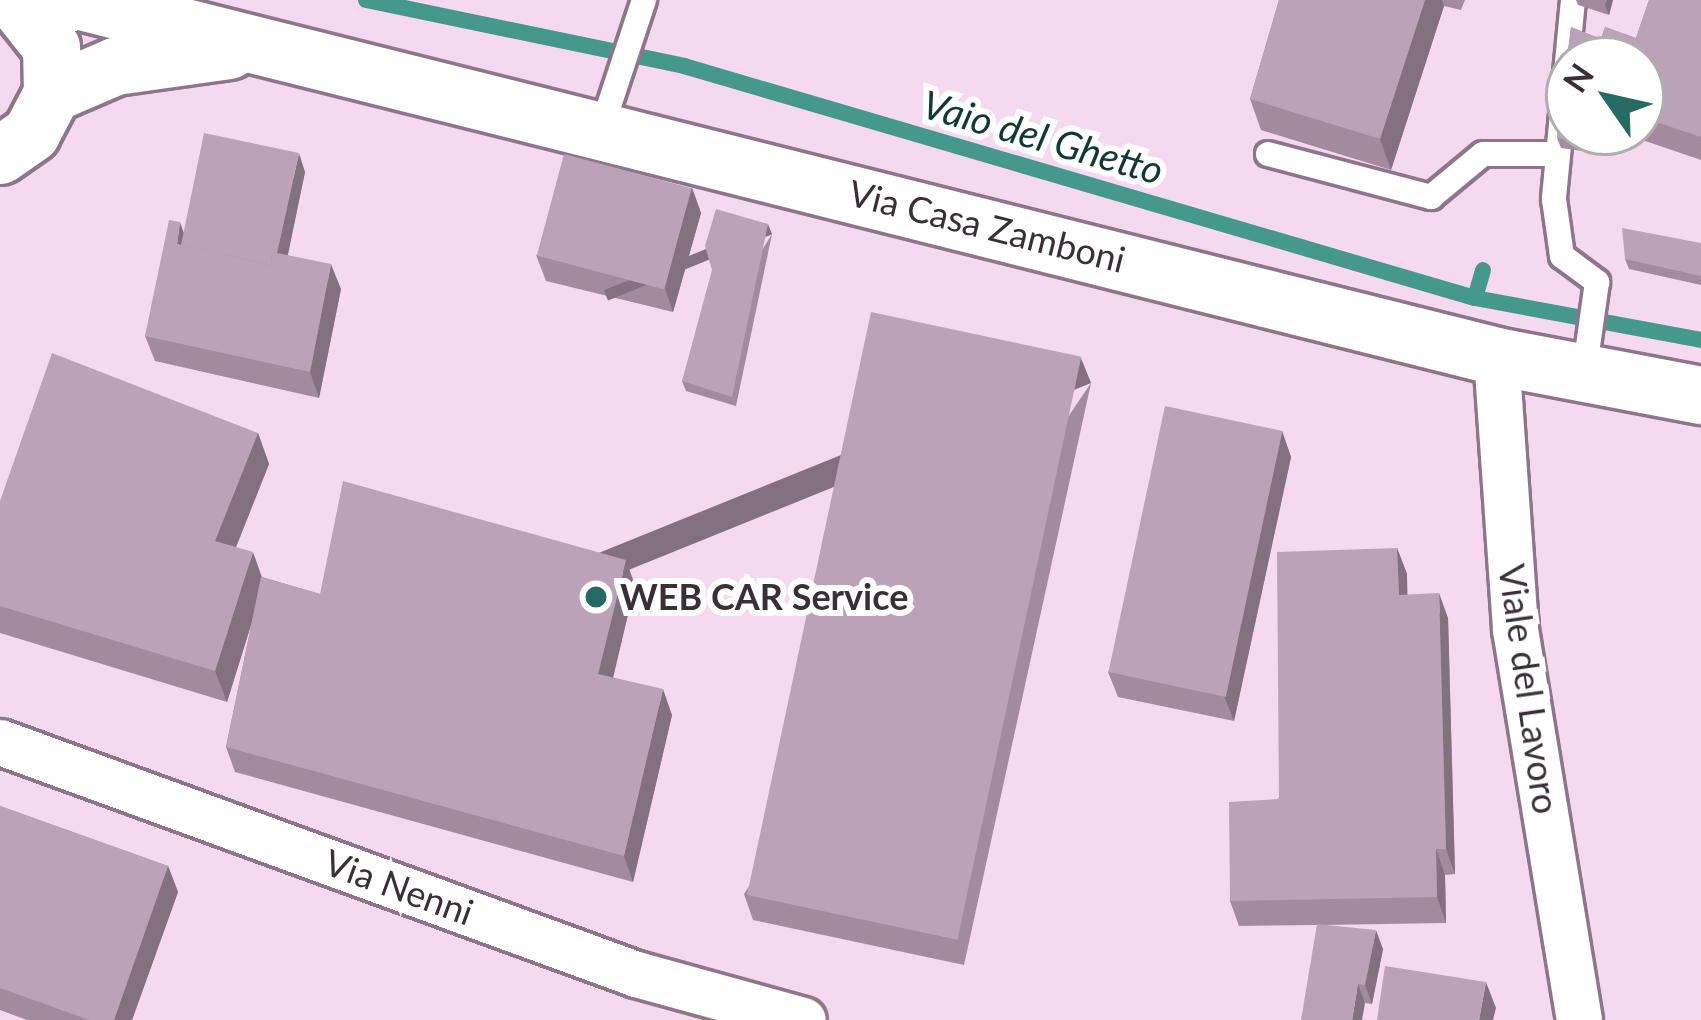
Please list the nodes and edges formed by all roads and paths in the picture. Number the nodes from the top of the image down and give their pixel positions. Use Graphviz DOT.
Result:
graph roads {
  1 [pos="1573,0"];
  2 [pos="20,3"];
  3 [pos="643,3"];
  4 [pos="1569,36"];
  5 [pos="275,47"];
  6 [pos="52,93"];
  7 [pos="602,127"];
  8 [pos="1268,154"];
  9 [pos="1545,154"];
  10 [pos="0,155"];
  11 [pos="1558,156"];
  12 [pos="1587,354"];
  13 [pos="1496,356"];
  14 [pos="1701,395"];
  15 [pos="0,742"];
  16 [pos="803,1020"];
  17 [pos="1579,1020"];
  1 -- 4 [label="lane"];
  2 -- 5 [label="street, Via Casa Zamboni"];
  2 -- 6 [label="street"];
  3 -- 7 [label="lane"];
  5 -- 6 [label="street, Via Casa Zamboni"];
  5 -- 7 [label="street, Via Casa Zamboni"];
  6 -- 10 [label="street"];
  7 -- 13 [label="street, Via Casa Zamboni"];
  8 -- 9 [label="lane"];
  11 -- 12 [label="lane"];
  12 -- 13 [label="street, Via Casa Zamboni"];
  12 -- 14 [label="street, Via Casa Zamboni"];
  13 -- 17 [label="street, Viale del Lavoro"];
  15 -- 16 [label="street, Via Nenni"];
}
